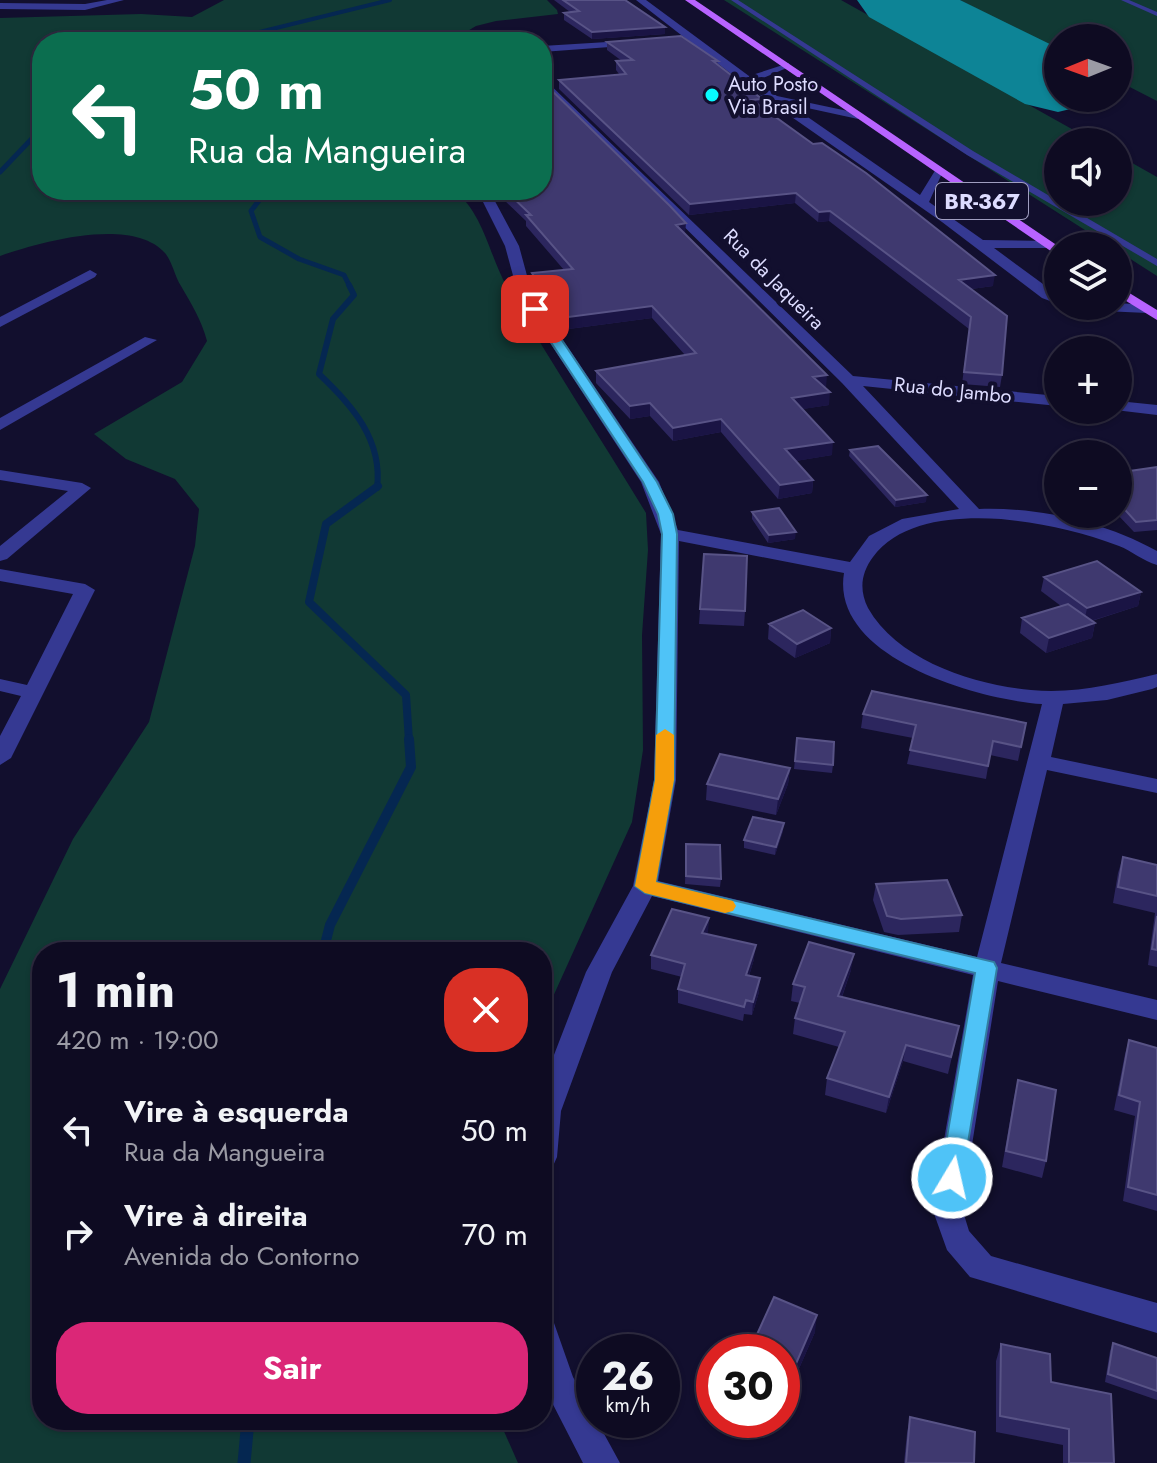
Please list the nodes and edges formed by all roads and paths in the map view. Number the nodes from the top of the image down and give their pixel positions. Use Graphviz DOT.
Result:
graph roads {
  1 [pos="120,0"];
  2 [pos="640,0"];
  3 [pos="689,0"];
  4 [pos="734,0"];
  5 [pos="1124,0"];
  6 [pos="0,6"];
  7 [pos="1157,14"];
  8 [pos="688,38"];
  9 [pos="675,39"];
  10 [pos="648,41"];
  11 [pos="552,48"];
  12 [pos="767,54"];
  13 [pos="785,65"];
  14 [pos="741,78"];
  15 [pos="552,90"];
  16 [pos="769,97"];
  17 [pos="564,102"];
  18 [pos="552,103"];
  19 [pos="858,116"];
  20 [pos="940,172"];
  21 [pos="488,200"];
  22 [pos="923,201"];
  23 [pos="1044,243"];
  24 [pos="984,244"];
  25 [pos="1044,248"];
  26 [pos="1157,263"];
  27 [pos="90,274"];
  28 [pos="1044,293"];
  29 [pos="1132,299"];
  30 [pos="1132,310"];
  31 [pos="1152,312"];
  32 [pos="0,323"];
  33 [pos="150,340"];
  34 [pos="848,380"];
  35 [pos="1044,400"];
  36 [pos="1132,407"];
  37 [pos="1157,410"];
  38 [pos="0,425"];
  39 [pos="0,475"];
  40 [pos="973,513"];
  41 [pos="670,534"];
  42 [pos="0,555"];
  43 [pos="1156,557"];
  44 [pos="855,569"];
  45 [pos="0,575"];
  46 [pos="1157,680"];
  47 [pos="0,685"];
  48 [pos="35,693"];
  49 [pos="1054,698"];
  50 [pos="0,758"];
  51 [pos="1038,761"];
  52 [pos="1157,786"];
  53 [pos="645,886"];
  54 [pos="987,968"];
  55 [pos="1157,1010"];
  56 [pos="552,1098"];
  57 [pos="1157,1318"];
  58 [pos="552,1365"];
  59 [pos="602,1463"];
  1 -- 6 [label="street"];
  2 -- 8 [label="street"];
  3 -- 12 [label="main road, BR-367"];
  4 -- 26 [label="lane"];
  5 -- 7 [label="lane"];
  8 -- 9 [label="street"];
  8 -- 14 [label="street"];
  10 -- 11 [label="street"];
  12 -- 13 [label="main road, BR-367"];
  12 -- 14 [label="street"];
  13 -- 14 [label="street"];
  13 -- 19 [label="main road, BR-367"];
  14 -- 16 [label="street"];
  15 -- 17 [label="street, Rua da Jaqueira"];
  16 -- 19 [label="street"];
  16 -- 22 [label="street"];
  17 -- 18 [label="street"];
  17 -- 34 [label="street, Rua da Jaqueira"];
  19 -- 20 [label="main road, BR-367"];
  20 -- 22 [label="street"];
  20 -- 23 [label="main road, BR-367"];
  21 -- 41 [label="street"];
  22 -- 24 [label="street"];
  24 -- 25 [label="street"];
  24 -- 28 [label="street"];
  27 -- 32 [label="street"];
  29 -- 31 [label="main road"];
  30 -- 31 [label="street"];
  33 -- 38 [label="street"];
  34 -- 35 [label="street, Rua do Jambo"];
  34 -- 40 [label="street, Rua da Jaqueira"];
  36 -- 37 [label="street"];
  39 -- 42 [label="street"];
  40 -- 43 [label="street"];
  40 -- 44 [label="street"];
  41 -- 44 [label="street"];
  41 -- 53 [label="street"];
  44 -- 49 [label="street"];
  45 -- 48 [label="street"];
  46 -- 49 [label="street"];
  47 -- 48 [label="street"];
  48 -- 50 [label="street"];
  49 -- 51 [label="street"];
  51 -- 52 [label="street"];
  51 -- 54 [label="street"];
  53 -- 54 [label="street"];
  53 -- 56 [label="street"];
  54 -- 55 [label="street"];
  54 -- 57 [label="street"];
  58 -- 59 [label="street"];
}
